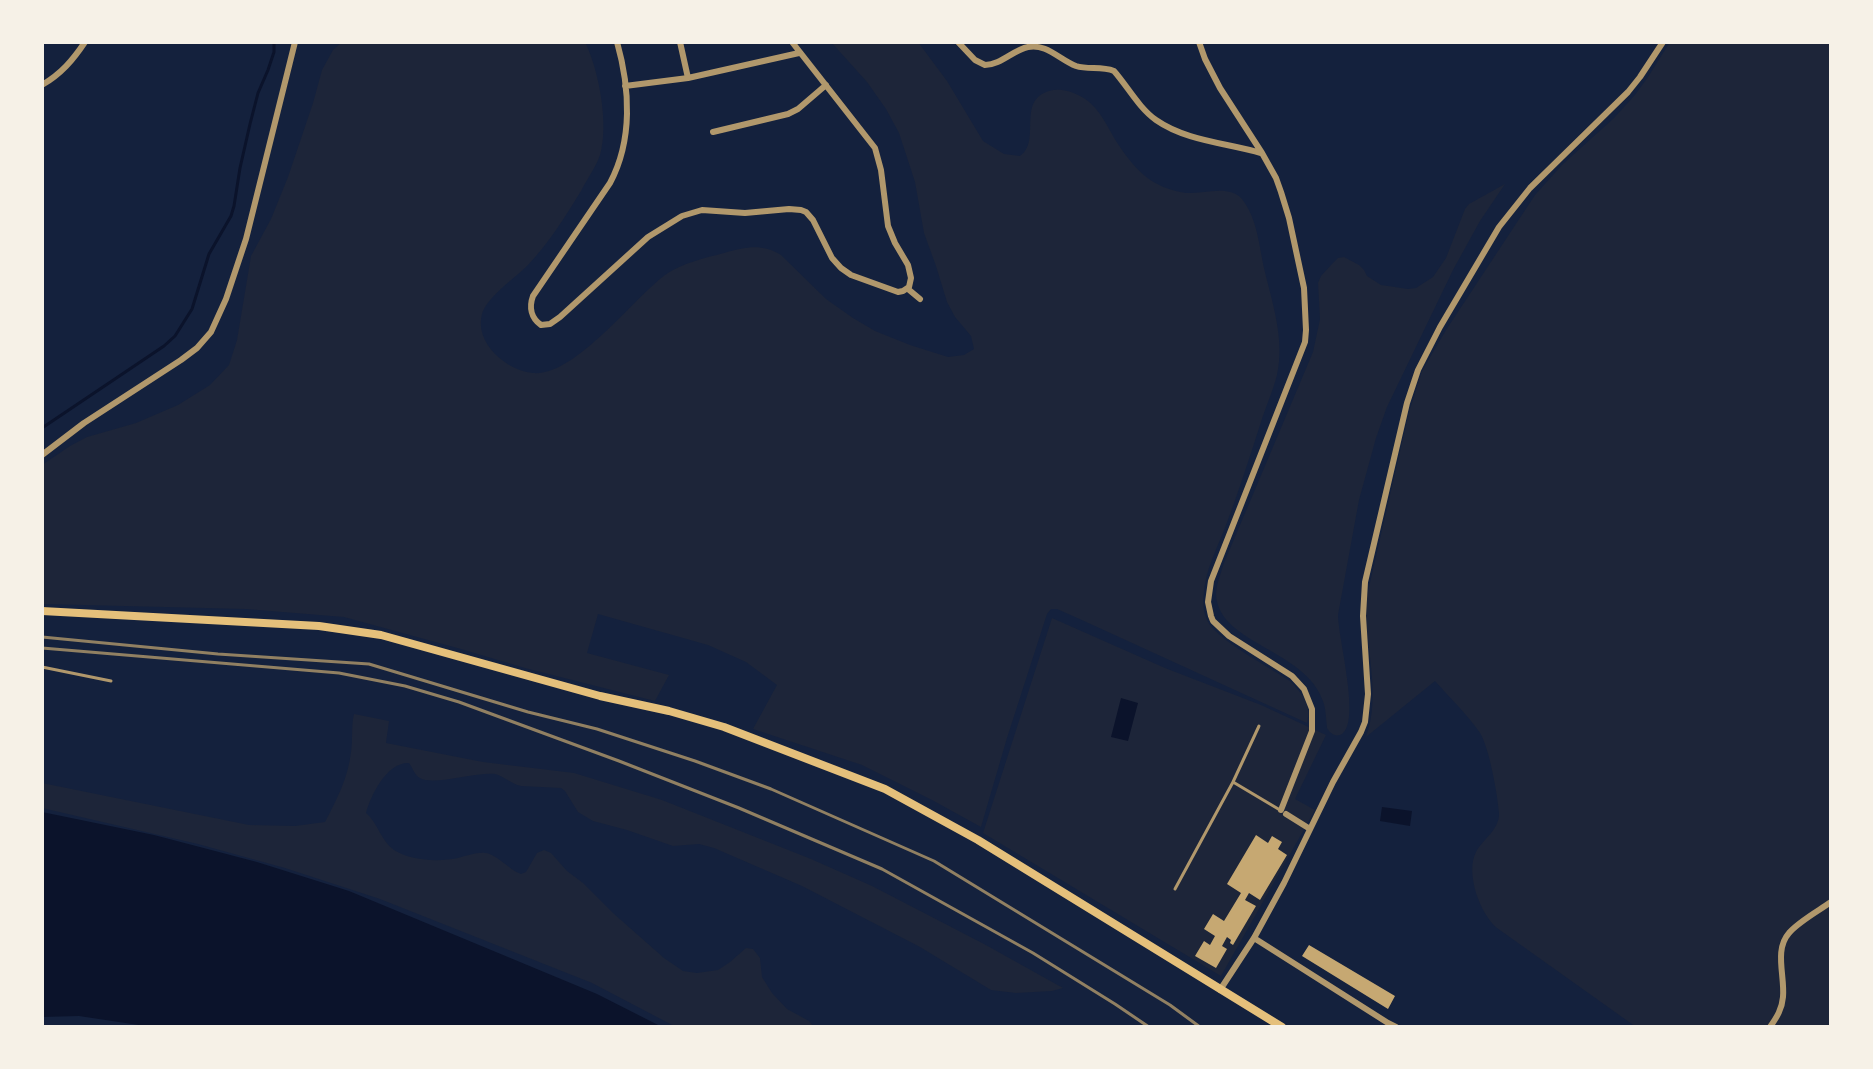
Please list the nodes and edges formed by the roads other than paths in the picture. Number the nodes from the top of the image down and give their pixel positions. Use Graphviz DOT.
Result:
graph roads {
  1 [pos="85,42"];
  2 [pos="617,42"];
  3 [pos="680,42"];
  4 [pos="792,42"];
  5 [pos="958,42"];
  6 [pos="1199,42"];
  7 [pos="1664,42"];
  8 [pos="293,43"];
  9 [pos="799,53"];
  10 [pos="688,78"];
  11 [pos="42,85"];
  12 [pos="826,85"];
  13 [pos="625,86"];
  14 [pos="713,132"];
  15 [pos="1262,153"];
  16 [pos="908,289"];
  17 [pos="920,299"];
  18 [pos="42,455"];
  19 [pos="42,611"];
  20 [pos="42,667"];
  21 [pos="111,681"];
  22 [pos="1259,726"];
  23 [pos="1233,782"];
  24 [pos="1284,812"];
  25 [pos="1310,829"];
  26 [pos="1175,889"];
  27 [pos="1831,902"];
  28 [pos="1254,938"];
  29 [pos="1220,990"];
  30 [pos="1282,1027"];
  31 [pos="1396,1027"];
  32 [pos="1770,1027"];
  1 -- 11 [label="street"];
  2 -- 13 [label="street"];
  3 -- 10 [label="street"];
  4 -- 9 [label="street"];
  5 -- 15 [label="street"];
  6 -- 15 [label="street"];
  7 -- 25 [label="street"];
  8 -- 18 [label="street"];
  9 -- 10 [label="street"];
  9 -- 12 [label="street"];
  10 -- 13 [label="street"];
  12 -- 14 [label="street"];
  12 -- 16 [label="street"];
  13 -- 16 [label="street"];
  15 -- 24 [label="street"];
  16 -- 17 [label="street"];
  19 -- 29 [label="main road"];
  20 -- 21 [label="lane"];
  22 -- 23 [label="lane"];
  23 -- 24 [label="lane"];
  23 -- 26 [label="lane"];
  24 -- 25 [label="street"];
  25 -- 28 [label="street"];
  27 -- 32 [label="street"];
  28 -- 29 [label="street"];
  28 -- 31 [label="street"];
  29 -- 30 [label="main road"];
}
